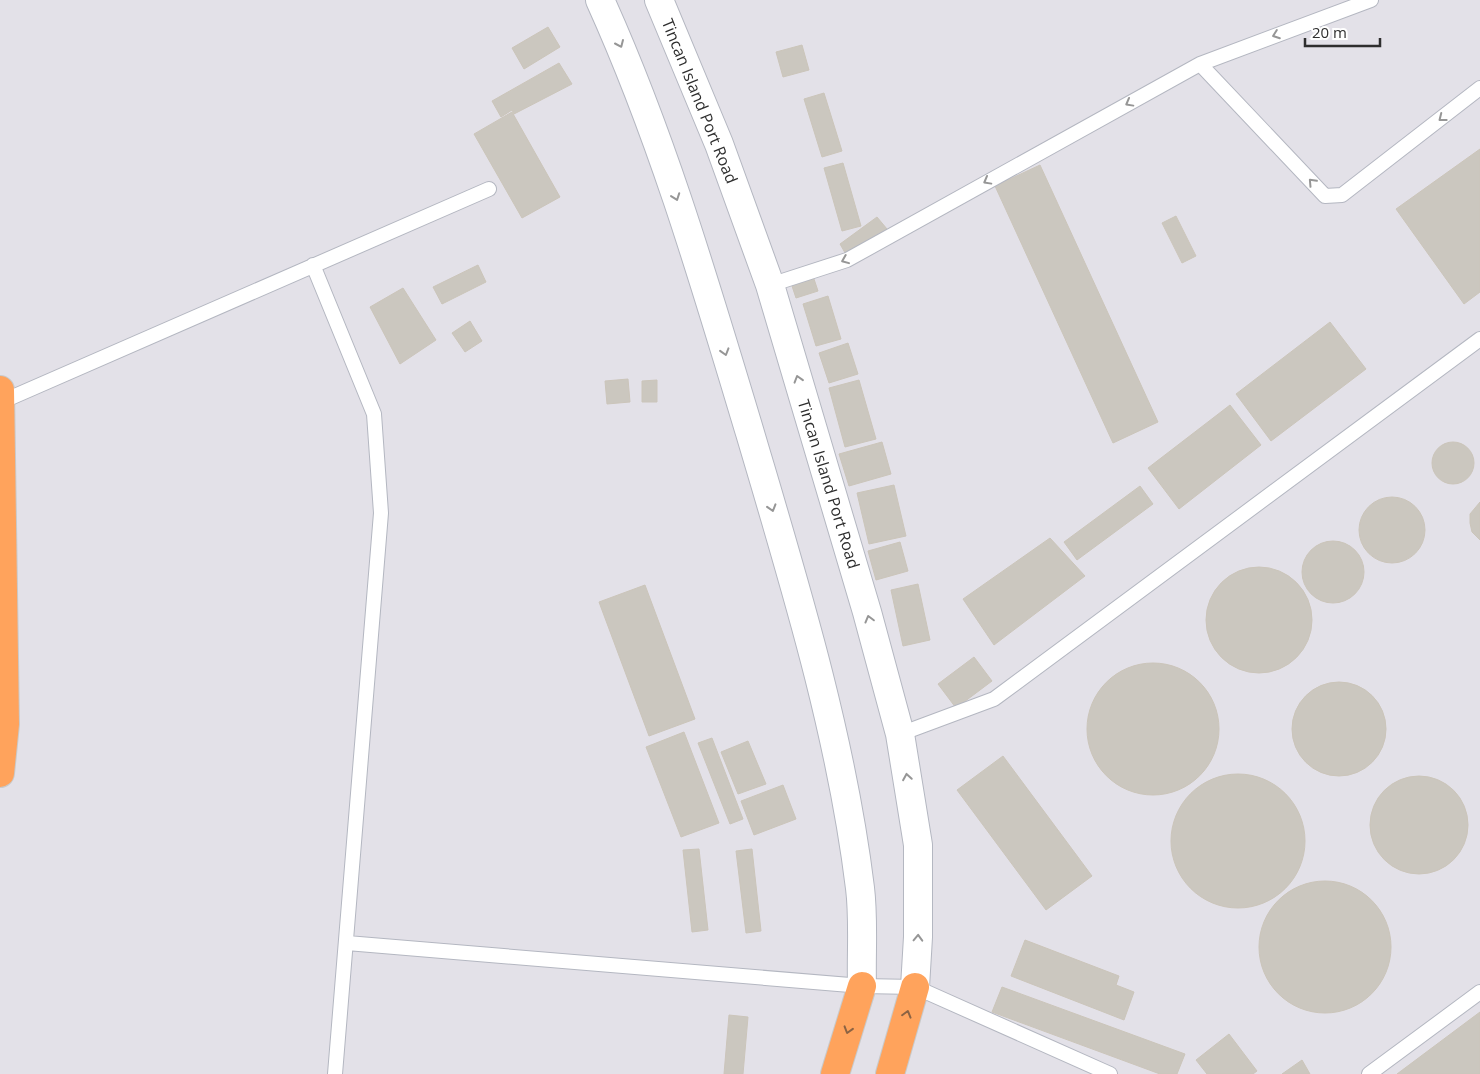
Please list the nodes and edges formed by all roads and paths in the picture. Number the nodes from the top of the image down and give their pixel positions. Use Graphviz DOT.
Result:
graph roads {
  1 [pos="600,0"];
  2 [pos="659,0"];
  3 [pos="1371,0"];
  4 [pos="1200,64"];
  5 [pos="1480,88"];
  6 [pos="489,190"];
  7 [pos="313,265"];
  8 [pos="770,285"];
  9 [pos="1480,339"];
  10 [pos="1,396"];
  11 [pos="900,734"];
  12 [pos="0,773"];
  13 [pos="347,943"];
  14 [pos="862,986"];
  15 [pos="914,987"];
  16 [pos="1480,992"];
  17 [pos="335,1074"];
  18 [pos="835,1074"];
  19 [pos="890,1074"];
  20 [pos="1110,1074"];
  21 [pos="1369,1074"];
  1 -- 14 [label="street, one-way"];
  2 -- 8 [label="street, Tincan Island Port Road"];
  3 -- 4 [label="lane, one-way"];
  5 -- 4 [label="lane, one-way"];
  4 -- 8 [label="lane, one-way"];
  6 -- 7 [label="lane"];
  7 -- 10 [label="lane"];
  7 -- 13 [label="lane"];
  11 -- 8 [label="street, Tincan Island Port Road, one-way"];
  9 -- 11 [label="lane"];
  10 -- 12 [label="highway"];
  15 -- 11 [label="street, Tincan Island Port Road, one-way"];
  13 -- 14 [label="lane"];
  13 -- 17 [label="lane"];
  14 -- 15 [label="lane"];
  14 -- 18 [label="highway, one-way"];
  19 -- 15 [label="highway, one-way"];
  15 -- 20 [label="lane"];
  16 -- 21 [label="lane"];
}
